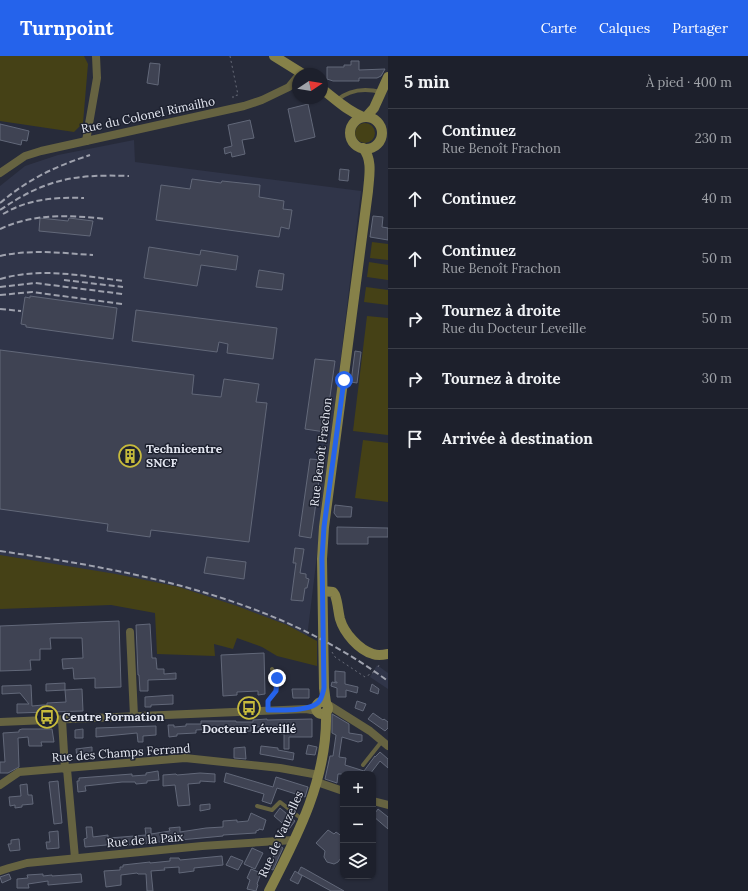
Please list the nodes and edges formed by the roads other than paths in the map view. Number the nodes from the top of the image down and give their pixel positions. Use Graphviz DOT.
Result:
graph roads {
  1 [pos="96,56"];
  2 [pos="274,56"];
  3 [pos="292,68"];
  4 [pos="388,77"];
  5 [pos="292,83"];
  6 [pos="328,93"];
  7 [pos="380,95"];
  8 [pos="338,102"];
  9 [pos="365,117"];
  10 [pos="377,121"];
  11 [pos="353,124"];
  12 [pos="385,137"];
  13 [pos="86,141"];
  14 [pos="377,145"];
  15 [pos="363,148"];
  16 [pos="370,171"];
  17 [pos="0,173"];
  18 [pos="323,591"];
  19 [pos="130,632"];
  20 [pos="388,654"];
  21 [pos="272,669"];
  22 [pos="324,708"];
  23 [pos="268,710"];
  24 [pos="134,716"];
  25 [pos="62,720"];
  26 [pos="0,722"];
  27 [pos="385,743"];
  28 [pos="363,765"];
  29 [pos="66,769"];
  30 [pos="318,779"];
  31 [pos="0,785"];
  32 [pos="340,790"];
  33 [pos="376,802"];
  34 [pos="257,806"];
  35 [pos="388,806"];
  36 [pos="303,820"];
  37 [pos="294,840"];
  38 [pos="75,858"];
  39 [pos="0,871"];
  40 [pos="269,891"];
  1 -- 13 [label="street"];
  2 -- 3 [label="main road"];
  4 -- 7 [label="main road"];
  5 -- 13 [label="street, Rue du Colonel Rimailho"];
  6 -- 8 [label="main road"];
  7 -- 8 [label="lane"];
  7 -- 9 [label="main road"];
  7 -- 10 [label="main road"];
  8 -- 9 [label="main road"];
  8 -- 11 [label="main road"];
  9 -- 10 [label="main road"];
  9 -- 11 [label="main road"];
  10 -- 12 [label="main road"];
  11 -- 15 [label="main road"];
  12 -- 14 [label="main road"];
  13 -- 17 [label="street, Rue du Colonel Rimailho"];
  14 -- 15 [label="main road"];
  14 -- 16 [label="main road"];
  15 -- 16 [label="main road"];
  16 -- 18 [label="main road, Rue Benoît Frachon"];
  18 -- 20 [label="main road"];
  18 -- 22 [label="main road, Rue Benoît Frachon"];
  19 -- 24 [label="street"];
  21 -- 23 [label="lane"];
  22 -- 23 [label="street"];
  22 -- 27 [label="street"];
  22 -- 30 [label="main road, Rue de Vauzelles"];
  23 -- 24 [label="street"];
  24 -- 25 [label="street"];
  25 -- 26 [label="street"];
  25 -- 29 [label="street"];
  27 -- 28 [label="lane"];
  29 -- 30 [label="street, Rue des Champs Ferrand"];
  29 -- 31 [label="street, Rue des Champs Ferrand"];
  29 -- 38 [label="street"];
  30 -- 32 [label="street, Rue des Champs Ferrand"];
  30 -- 36 [label="main road, Rue de Vauzelles"];
  33 -- 35 [label="street"];
  34 -- 36 [label="lane"];
  36 -- 37 [label="main road, Rue de Vauzelles"];
  37 -- 38 [label="street, Rue de la Paix"];
  37 -- 40 [label="main road, Rue de Vauzelles"];
  38 -- 39 [label="street, Rue de la Paix"];
}
